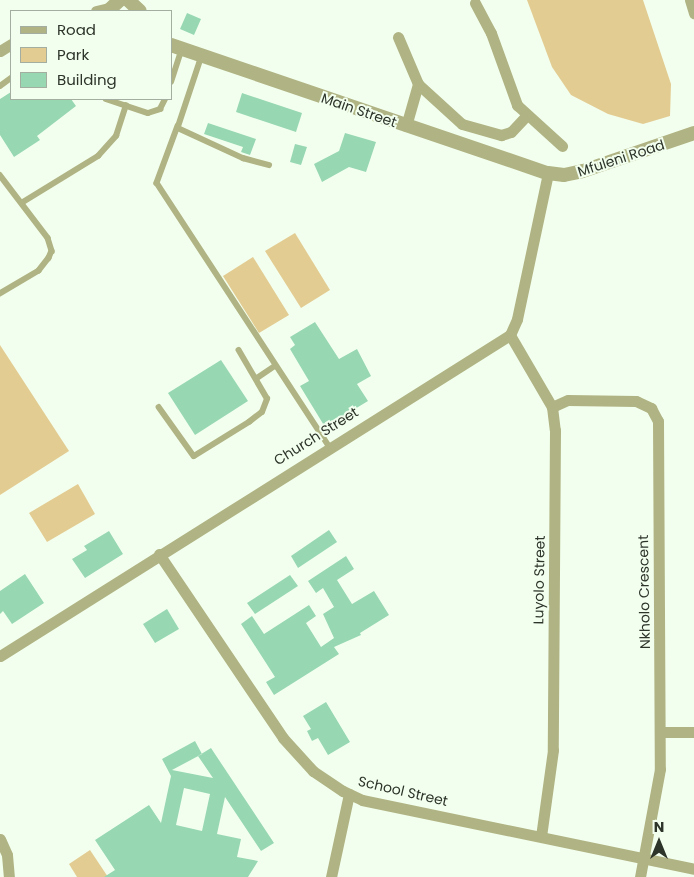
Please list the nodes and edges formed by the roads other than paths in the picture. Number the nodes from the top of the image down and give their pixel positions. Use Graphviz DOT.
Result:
graph roads {
  1 [pos="690,0"];
  2 [pos="475,3"];
  3 [pos="694,12"];
  4 [pos="398,37"];
  5 [pos="177,47"];
  6 [pos="202,56"];
  7 [pos="172,76"];
  8 [pos="418,84"];
  9 [pos="109,100"];
  10 [pos="164,100"];
  11 [pos="126,106"];
  12 [pos="526,116"];
  13 [pos="178,126"];
  14 [pos="406,126"];
  15 [pos="694,133"];
  16 [pos="562,146"];
  17 [pos="269,165"];
  18 [pos="548,173"];
  19 [pos="0,175"];
  20 [pos="23,202"];
  21 [pos="0,294"];
  22 [pos="510,334"];
  23 [pos="239,351"];
  24 [pos="275,366"];
  25 [pos="257,378"];
  26 [pos="552,406"];
  27 [pos="159,407"];
  28 [pos="329,446"];
  29 [pos="159,554"];
  30 [pos="0,656"];
  31 [pos="662,732"];
  32 [pos="694,732"];
  33 [pos="349,794"];
  34 [pos="541,836"];
  35 [pos="0,839"];
  36 [pos="644,858"];
  37 [pos="694,869"];
  38 [pos="9,877"];
  39 [pos="331,877"];
  40 [pos="640,877"];
  1 -- 3 [label="street"];
  2 -- 12 [label="street"];
  4 -- 8 [label="street"];
  5 -- 6 [label="street, Main Street"];
  5 -- 7 [label="lane"];
  6 -- 13 [label="lane"];
  6 -- 14 [label="street, Main Street"];
  8 -- 12 [label="street"];
  8 -- 14 [label="street"];
  9 -- 11 [label="lane"];
  10 -- 11 [label="lane"];
  11 -- 20 [label="lane"];
  12 -- 16 [label="street"];
  13 -- 17 [label="lane"];
  13 -- 24 [label="lane"];
  14 -- 18 [label="street, Main Street"];
  15 -- 18 [label="street, Mfuleni Road"];
  18 -- 22 [label="street"];
  19 -- 20 [label="lane"];
  20 -- 21 [label="lane"];
  22 -- 26 [label="street, Luyolo Street"];
  22 -- 28 [label="street, Church Street"];
  23 -- 25 [label="lane"];
  24 -- 25 [label="lane"];
  24 -- 28 [label="lane"];
  25 -- 27 [label="lane"];
  26 -- 31 [label="street, Nkholo Crescent"];
  26 -- 34 [label="street, Luyolo Street"];
  28 -- 29 [label="street, Church Street"];
  29 -- 30 [label="street, Church Street"];
  29 -- 33 [label="street, School Street"];
  31 -- 32 [label="street"];
  31 -- 36 [label="street, Nkholo Crescent"];
  33 -- 34 [label="street, School Street"];
  33 -- 39 [label="street"];
  34 -- 36 [label="street, School Street"];
  35 -- 38 [label="street"];
  36 -- 37 [label="street, School Street"];
  36 -- 40 [label="street, Nkholo Crescent"];
}
